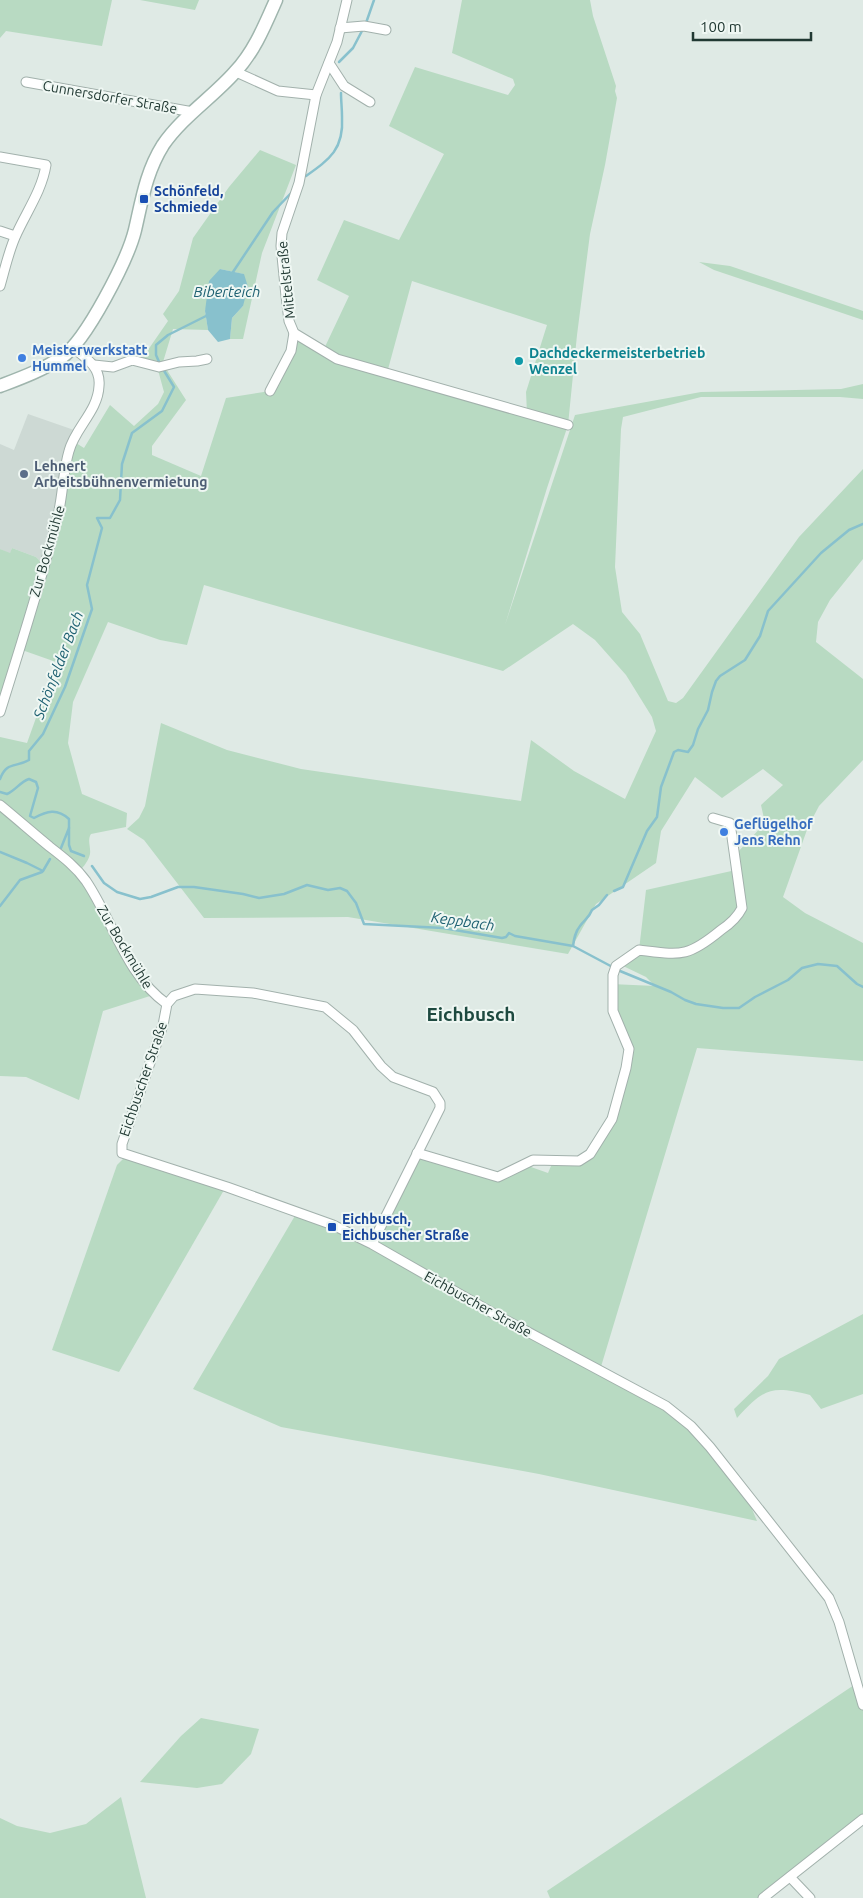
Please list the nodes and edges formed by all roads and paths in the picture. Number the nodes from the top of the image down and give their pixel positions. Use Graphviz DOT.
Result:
graph roads {
  1 [pos="276,0"];
  2 [pos="347,0"];
  3 [pos="340,28"];
  4 [pos="386,30"];
  5 [pos="329,64"];
  6 [pos="236,72"];
  7 [pos="26,82"];
  8 [pos="316,95"];
  9 [pos="370,102"];
  10 [pos="193,112"];
  11 [pos="0,157"];
  12 [pos="0,231"];
  13 [pos="15,236"];
  14 [pos="0,286"];
  15 [pos="294,333"];
  16 [pos="73,348"];
  17 [pos="207,359"];
  18 [pos="94,365"];
  19 [pos="0,386"];
  20 [pos="270,391"];
  21 [pos="568,425"];
  22 [pos="0,712"];
  23 [pos="0,805"];
  24 [pos="712,818"];
  25 [pos="167,1004"];
  26 [pos="417,1153"];
  27 [pos="372,1244"];
  28 [pos="863,1705"];
  29 [pos="863,1819"];
  30 [pos="790,1877"];
  31 [pos="763,1898"];
  32 [pos="810,1898"];
  1 -- 6 [label="street, Cunnersdorfer Straße"];
  2 -- 3 [label="street, Mittelstraße"];
  3 -- 4 [label="street"];
  3 -- 5 [label="street, Mittelstraße"];
  5 -- 8 [label="street, Mittelstraße"];
  5 -- 9 [label="street"];
  6 -- 8 [label="street"];
  6 -- 10 [label="street, Cunnersdorfer Straße"];
  7 -- 10 [label="street, Cunnersdorfer Straße"];
  8 -- 15 [label="street, Mittelstraße"];
  10 -- 16 [label="street, Cunnersdorfer Straße"];
  11 -- 13 [label="street"];
  12 -- 13 [label="street"];
  13 -- 14 [label="street"];
  15 -- 20 [label="street"];
  15 -- 21 [label="street, Mittelstraße"];
  16 -- 18 [label="street"];
  16 -- 19 [label="street, Cunnersdorfer Straße"];
  17 -- 18 [label="street"];
  18 -- 22 [label="street, Zur Bockmühle"];
  23 -- 25 [label="street, Zur Bockmühle"];
  24 -- 26 [label="street"];
  25 -- 26 [label="street"];
  25 -- 27 [label="street, Eichbuscher Straße"];
  26 -- 27 [label="street"];
  27 -- 28 [label="street, Eichbuscher Straße"];
  29 -- 30 [label="street"];
  30 -- 31 [label="street"];
  30 -- 32 [label="street"];
}
